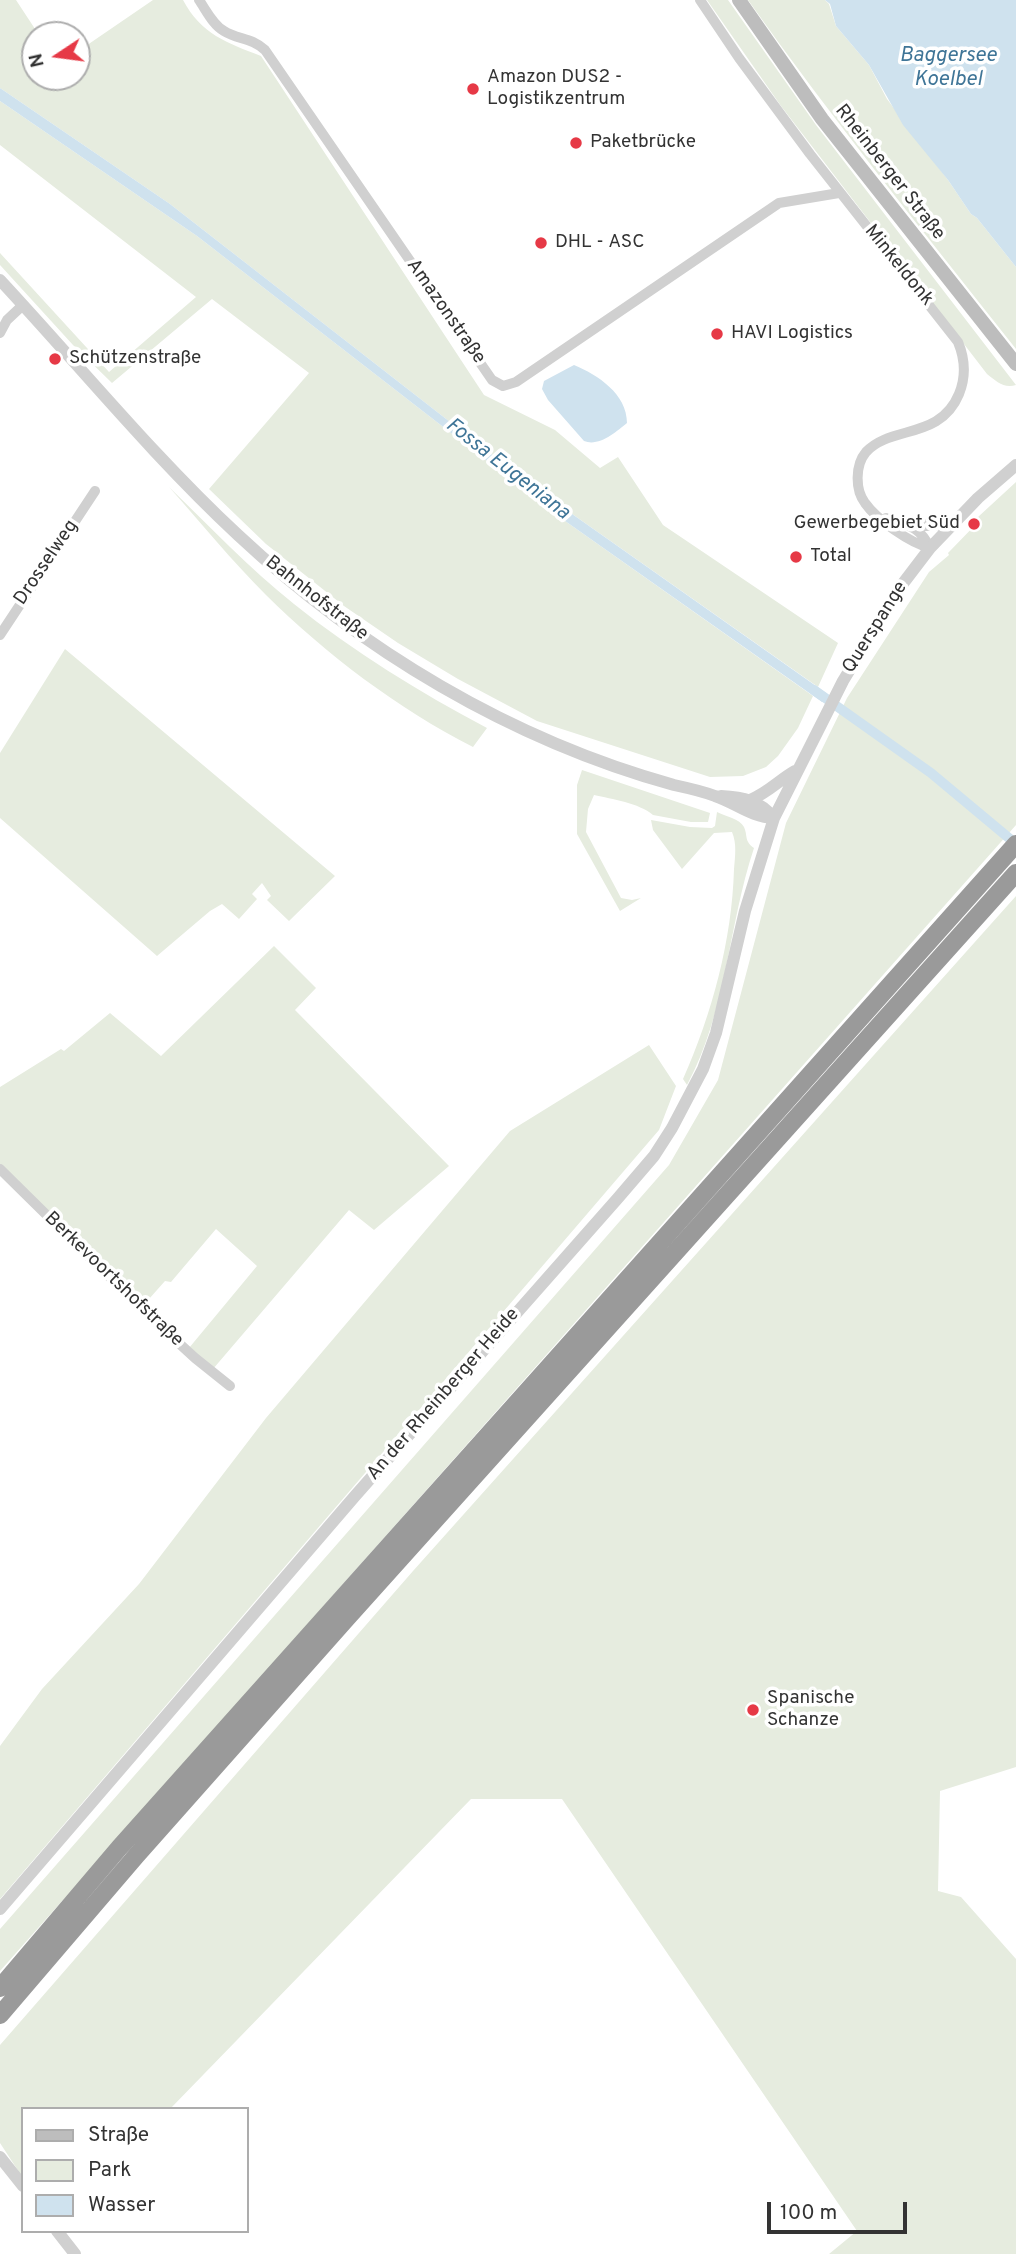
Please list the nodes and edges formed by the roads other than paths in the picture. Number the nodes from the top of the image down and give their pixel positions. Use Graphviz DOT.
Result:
graph roads {
  1 [pos="199,0"];
  2 [pos="699,0"];
  3 [pos="739,0"];
  4 [pos="839,193"];
  5 [pos="0,280"];
  6 [pos="23,305"];
  7 [pos="0,333"];
  8 [pos="1016,364"];
  9 [pos="1016,465"];
  10 [pos="95,491"];
  11 [pos="875,514"];
  12 [pos="955,523"];
  13 [pos="912,526"];
  14 [pos="930,548"];
  15 [pos="3,623"];
  16 [pos="0,635"];
  17 [pos="796,771"];
  18 [pos="717,796"];
  19 [pos="750,800"];
  20 [pos="774,818"];
  21 [pos="1016,844"];
  22 [pos="1016,873"];
  23 [pos="0,1169"];
  24 [pos="230,1387"];
  25 [pos="0,1909"];
  26 [pos="0,1988"];
  27 [pos="0,2015"];
  28 [pos="0,2157"];
  29 [pos="21,2183"];
  30 [pos="59,2233"];
  31 [pos="75,2254"];
  1 -- 4 [label="street, Amazonstraße"];
  2 -- 4 [label="street, Minkeldonk"];
  3 -- 8 [label="main road, Rheinberger Straße"];
  4 -- 11 [label="street, Minkeldonk"];
  5 -- 6 [label="street, Bahnhofstraße"];
  6 -- 7 [label="street"];
  6 -- 18 [label="street, Bahnhofstraße"];
  9 -- 12 [label="street, Querspange"];
  10 -- 15 [label="street, Drosselweg"];
  11 -- 13 [label="street"];
  11 -- 14 [label="street, Minkeldonk"];
  12 -- 13 [label="street"];
  12 -- 14 [label="street, Querspange"];
  13 -- 14 [label="street"];
  14 -- 17 [label="street, Querspange"];
  15 -- 16 [label="street, Drosselweg"];
  17 -- 19 [label="street"];
  17 -- 20 [label="street, Querspange"];
  18 -- 19 [label="street, Bahnhofstraße"];
  18 -- 20 [label="street, Bahnhofstraße"];
  19 -- 20 [label="street, Bahnhofstraße"];
  20 -- 25 [label="street, An der Rheinberger Heide"];
  21 -- 26 [label="highway"];
  22 -- 27 [label="highway"];
  23 -- 24 [label="street, Berkevoortshofstraße"];
  28 -- 29 [label="street"];
  30 -- 31 [label="street"];
}
